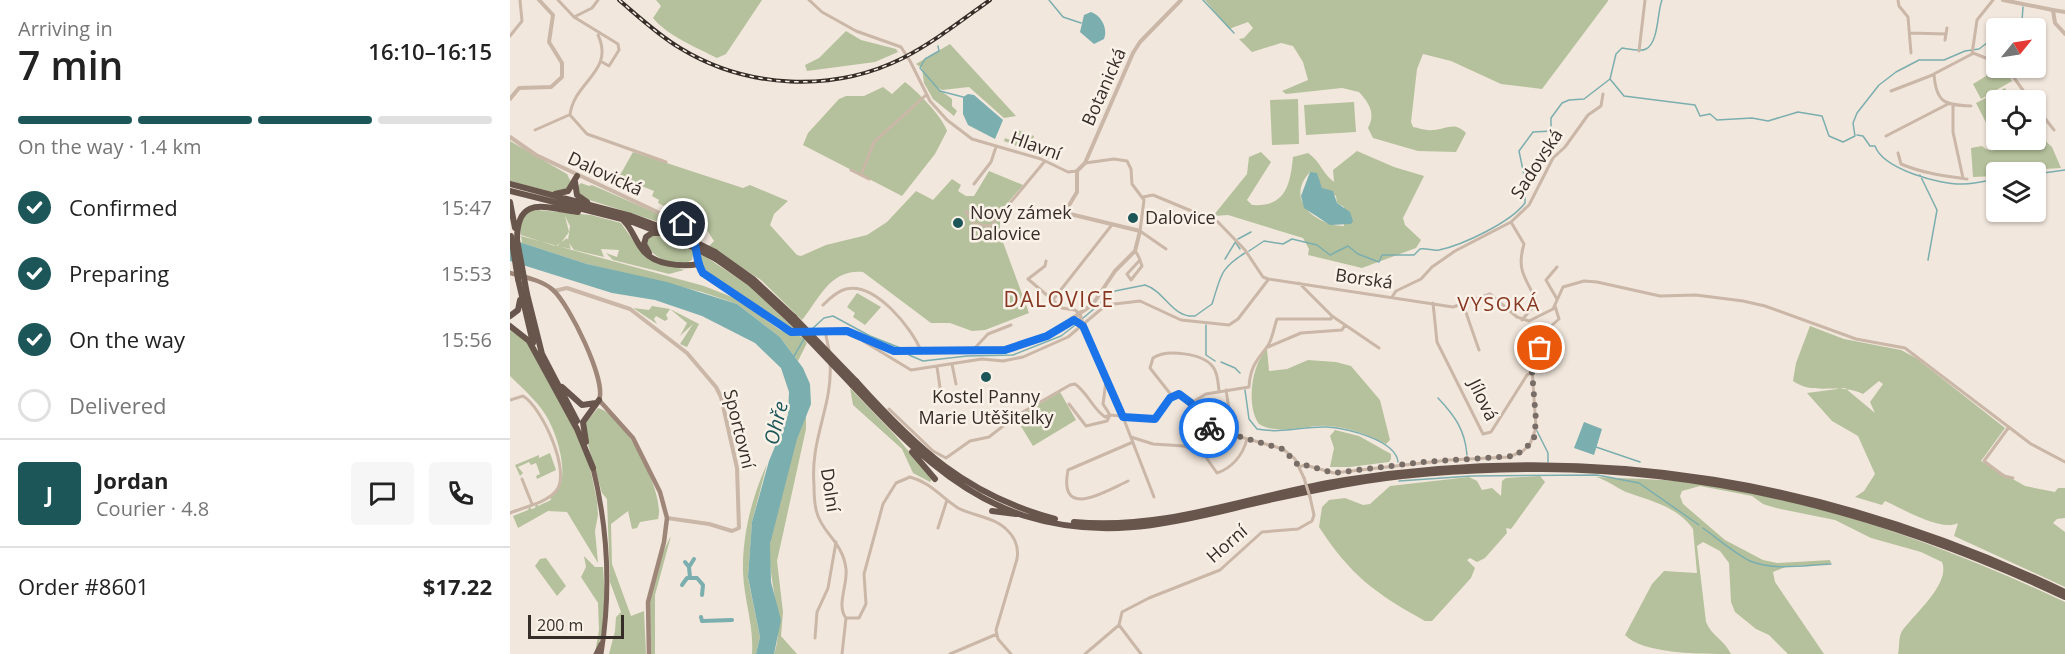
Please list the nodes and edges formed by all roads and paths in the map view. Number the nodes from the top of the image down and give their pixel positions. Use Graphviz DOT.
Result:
graph roads {
  1 [pos="520,0"];
  2 [pos="539,0"];
  3 [pos="558,0"];
  4 [pos="598,0"];
  5 [pos="809,0"];
  6 [pos="1181,0"];
  7 [pos="1645,0"];
  8 [pos="1898,0"];
  9 [pos="1993,0"];
  10 [pos="2003,0"];
  11 [pos="2013,1"];
  12 [pos="2053,10"];
  13 [pos="2065,12"];
  14 [pos="574,17"];
  15 [pos="1947,27"];
  16 [pos="597,33"];
  17 [pos="1910,33"];
  18 [pos="1946,34"];
  19 [pos="2065,34"];
  20 [pos="510,36"];
  21 [pos="1945,40"];
  22 [pos="1639,50"];
  23 [pos="1911,53"];
  24 [pos="1973,53"];
  25 [pos="1986,58"];
  26 [pos="602,62"];
  27 [pos="1934,74"];
  28 [pos="1891,91"];
  29 [pos="1603,94"];
  30 [pos="926,95"];
  31 [pos="510,99"];
  32 [pos="1950,105"];
  33 [pos="1971,106"];
  34 [pos="570,115"];
  35 [pos="2046,120"];
  36 [pos="535,130"];
  37 [pos="2054,130"];
  38 [pos="1886,136"];
  39 [pos="510,137"];
  40 [pos="996,147"];
  41 [pos="1898,153"];
  42 [pos="1045,161"];
  43 [pos="666,162"];
  44 [pos="1085,164"];
  45 [pos="851,170"];
  46 [pos="1077,171"];
  47 [pos="861,175"];
  48 [pos="576,178"];
  49 [pos="869,179"];
  50 [pos="510,184"];
  51 [pos="974,184"];
  52 [pos="510,190"];
  53 [pos="542,193"];
  54 [pos="1143,197"];
  55 [pos="510,202"];
  56 [pos="596,210"];
  57 [pos="966,211"];
  58 [pos="621,219"];
  59 [pos="1511,222"];
  60 [pos="1111,225"];
  61 [pos="1140,231"];
  62 [pos="663,234"];
  63 [pos="512,235"];
  64 [pos="1166,249"];
  65 [pos="1135,251"];
  66 [pos="715,256"];
  67 [pos="659,260"];
  68 [pos="1140,260"];
  69 [pos="1046,261"];
  70 [pos="699,264"];
  71 [pos="1557,267"];
  72 [pos="510,273"];
  73 [pos="1268,279"];
  74 [pos="1299,284"];
  75 [pos="554,291"];
  76 [pos="522,294"];
  77 [pos="1392,297"];
  78 [pos="1557,300"];
  79 [pos="1052,301"];
  80 [pos="1433,303"];
  81 [pos="1463,304"];
  82 [pos="823,305"];
  83 [pos="1555,306"];
  84 [pos="1332,315"];
  85 [pos="510,316"];
  86 [pos="1522,320"];
  87 [pos="1079,321"];
  88 [pos="1345,324"];
  89 [pos="1011,325"];
  90 [pos="510,326"];
  91 [pos="825,331"];
  92 [pos="864,339"];
  93 [pos="1268,347"];
  94 [pos="1379,348"];
  95 [pos="973,350"];
  96 [pos="1479,350"];
  97 [pos="921,351"];
  98 [pos="952,364"];
  99 [pos="937,366"];
  100 [pos="543,369"];
  101 [pos="1532,372"];
  102 [pos="553,376"];
  103 [pos="1106,381"];
  104 [pos="854,383"];
  105 [pos="956,384"];
  106 [pos="1226,390"];
  107 [pos="1219,391"];
  108 [pos="941,394"];
  109 [pos="1172,396"];
  110 [pos="510,400"];
  111 [pos="598,402"];
  112 [pos="1191,403"];
  113 [pos="1069,404"];
  114 [pos="889,409"];
  115 [pos="1228,409"];
  116 [pos="1110,416"];
  117 [pos="1123,417"];
  118 [pos="2009,427"];
  119 [pos="898,435"];
  120 [pos="1131,437"];
  121 [pos="1247,439"];
  122 [pos="585,441"];
  123 [pos="1133,442"];
  124 [pos="2065,462"];
  125 [pos="1299,466"];
  126 [pos="592,468"];
  127 [pos="2013,478"];
  128 [pos="522,479"];
  129 [pos="935,479"];
  130 [pos="1128,481"];
  131 [pos="1154,497"];
  132 [pos="948,500"];
  133 [pos="532,504"];
  134 [pos="992,511"];
  135 [pos="510,513"];
  136 [pos="1024,516"];
  137 [pos="667,518"];
  138 [pos="938,528"];
  139 [pos="836,540"];
  140 [pos="2065,592"];
  141 [pos="2065,597"];
  142 [pos="846,618"];
  143 [pos="1119,625"];
  144 [pos="997,634"];
  145 [pos="815,638"];
  146 [pos="604,640"];
  147 [pos="596,654"];
  148 [pos="602,654"];
  149 [pos="649,654"];
  150 [pos="842,654"];
  151 [pos="950,654"];
  152 [pos="1011,654"];
  153 [pos="1085,654"];
  154 [pos="1141,654"];
  1 -- 20 [label="street"];
  2 -- 31 [label="street"];
  3 -- 14 [label="street"];
  4 -- 14 [label="street"];
  5 -- 30 [label="street, Hlavní"];
  6 -- 44 [label="street, Botanická"];
  7 -- 22 [label="street"];
  8 -- 17 [label="street"];
  9 -- 24 [label="street"];
  10 -- 11 [label="street"];
  11 -- 12 [label="street"];
  12 -- 13 [label="street"];
  12 -- 19 [label="street"];
  14 -- 16 [label="street"];
  15 -- 18 [label="street"];
  16 -- 26 [label="street"];
  16 -- 26 [label="street"];
  17 -- 18 [label="street"];
  17 -- 23 [label="street"];
  18 -- 21 [label="street"];
  24 -- 25 [label="street"];
  24 -- 27 [label="street"];
  26 -- 34 [label="street"];
  27 -- 28 [label="street"];
  27 -- 32 [label="street"];
  29 -- 59 [label="street, Sadovská"];
  30 -- 40 [label="street, Hlavní"];
  30 -- 47 [label="street"];
  32 -- 33 [label="street"];
  32 -- 38 [label="street"];
  32 -- 41 [label="street"];
  34 -- 36 [label="street"];
  34 -- 43 [label="street"];
  35 -- 37 [label="street"];
  39 -- 48 [label="street, Dalovická"];
  40 -- 42 [label="street, Hlavní"];
  40 -- 51 [label="street"];
  42 -- 46 [label="street, Hlavní"];
  42 -- 57 [label="street"];
  44 -- 46 [label="street, Hlavní"];
  44 -- 54 [label="street, Hlavní"];
  45 -- 47 [label="street"];
  46 -- 60 [label="street"];
  47 -- 49 [label="street"];
  48 -- 53 [label="highway"];
  48 -- 56 [label="highway"];
  48 -- 70 [label="street, Dalovická"];
  50 -- 53 [label="highway"];
  52 -- 56 [label="highway"];
  53 -- 56 [label="highway"];
  54 -- 61 [label="street, Hlavní"];
  54 -- 73 [label="street"];
  55 -- 63 [label="highway"];
  56 -- 58 [label="highway"];
  56 -- 63 [label="highway"];
  56 -- 66 [label="highway, bridge"];
  58 -- 62 [label="highway"];
  58 -- 67 [label="highway"];
  59 -- 77 [label="street, Sadovská"];
  59 -- 86 [label="street"];
  60 -- 61 [label="street"];
  60 -- 79 [label="street"];
  61 -- 64 [label="street"];
  61 -- 65 [label="street, Hlavní"];
  62 -- 66 [label="highway, bridge"];
  62 -- 67 [label="highway"];
  63 -- 76 [label="highway, bridge"];
  63 -- 76 [label="highway, bridge"];
  65 -- 68 [label="street"];
  65 -- 87 [label="street"];
  66 -- 104 [label="highway, bridge"];
  67 -- 70 [label="highway"];
  68 -- 68 [label="street"];
  69 -- 79 [label="street"];
  70 -- 91 [label="street"];
  71 -- 78 [label="street"];
  72 -- 75 [label="main road"];
  73 -- 74 [label="street, Borská"];
  73 -- 87 [label="street"];
  74 -- 77 [label="street, Borská"];
  74 -- 84 [label="street"];
  75 -- 111 [label="main road"];
  75 -- 137 [label="street, Sportovní"];
  76 -- 85 [label="highway"];
  76 -- 100 [label="highway"];
  76 -- 102 [label="highway"];
  77 -- 80 [label="street, Borská"];
  78 -- 83 [label="street"];
  78 -- 118 [label="street"];
  79 -- 87 [label="street"];
  80 -- 81 [label="street, Borská"];
  80 -- 101 [label="street, Jílová"];
  81 -- 86 [label="street, Borská"];
  81 -- 96 [label="street"];
  82 -- 97 [label="street"];
  83 -- 86 [label="street"];
  83 -- 101 [label="street"];
  84 -- 88 [label="street"];
  84 -- 93 [label="street"];
  87 -- 95 [label="street"];
  87 -- 98 [label="street"];
  87 -- 103 [label="street"];
  88 -- 93 [label="street"];
  88 -- 94 [label="street"];
  89 -- 95 [label="street"];
  90 -- 100 [label="highway"];
  91 -- 92 [label="street"];
  91 -- 139 [label="street, Dolní"];
  92 -- 97 [label="street"];
  92 -- 99 [label="street"];
  93 -- 106 [label="street"];
  95 -- 97 [label="street"];
  98 -- 99 [label="street"];
  98 -- 105 [label="street"];
  99 -- 108 [label="street"];
  100 -- 126 [label="highway"];
  101 -- 125 [label="street"];
  102 -- 111 [label="highway"];
  102 -- 122 [label="highway"];
  103 -- 116 [label="street"];
  103 -- 117 [label="street"];
  104 -- 119 [label="highway"];
  104 -- 140 [label="highway"];
  106 -- 107 [label="street"];
  106 -- 115 [label="street"];
  107 -- 109 [label="street"];
  107 -- 112 [label="street"];
  109 -- 112 [label="street"];
  109 -- 117 [label="street"];
  110 -- 133 [label="street"];
  111 -- 122 [label="highway"];
  111 -- 137 [label="main road"];
  112 -- 121 [label="street"];
  113 -- 116 [label="street"];
  114 -- 116 [label="street"];
  116 -- 117 [label="street"];
  117 -- 120 [label="street"];
  118 -- 124 [label="street"];
  118 -- 127 [label="street"];
  119 -- 129 [label="highway"];
  119 -- 136 [label="highway"];
  120 -- 121 [label="street"];
  120 -- 123 [label="street"];
  121 -- 125 [label="street"];
  122 -- 126 [label="highway"];
  123 -- 130 [label="street"];
  123 -- 131 [label="street"];
  125 -- 143 [label="street, Horní, bridge"];
  126 -- 146 [label="main road"];
  128 -- 133 [label="street"];
  132 -- 138 [label="street"];
  132 -- 142 [label="street"];
  132 -- 144 [label="street"];
  133 -- 135 [label="street"];
  134 -- 136 [label="highway"];
  136 -- 141 [label="highway"];
  137 -- 149 [label="main road"];
  139 -- 142 [label="street, Dolní"];
  139 -- 145 [label="street"];
  142 -- 150 [label="street, Dolní"];
  143 -- 153 [label="street"];
  143 -- 154 [label="street"];
  144 -- 151 [label="street"];
  144 -- 152 [label="street"];
  146 -- 147 [label="main road"];
  146 -- 148 [label="main road"];
}
